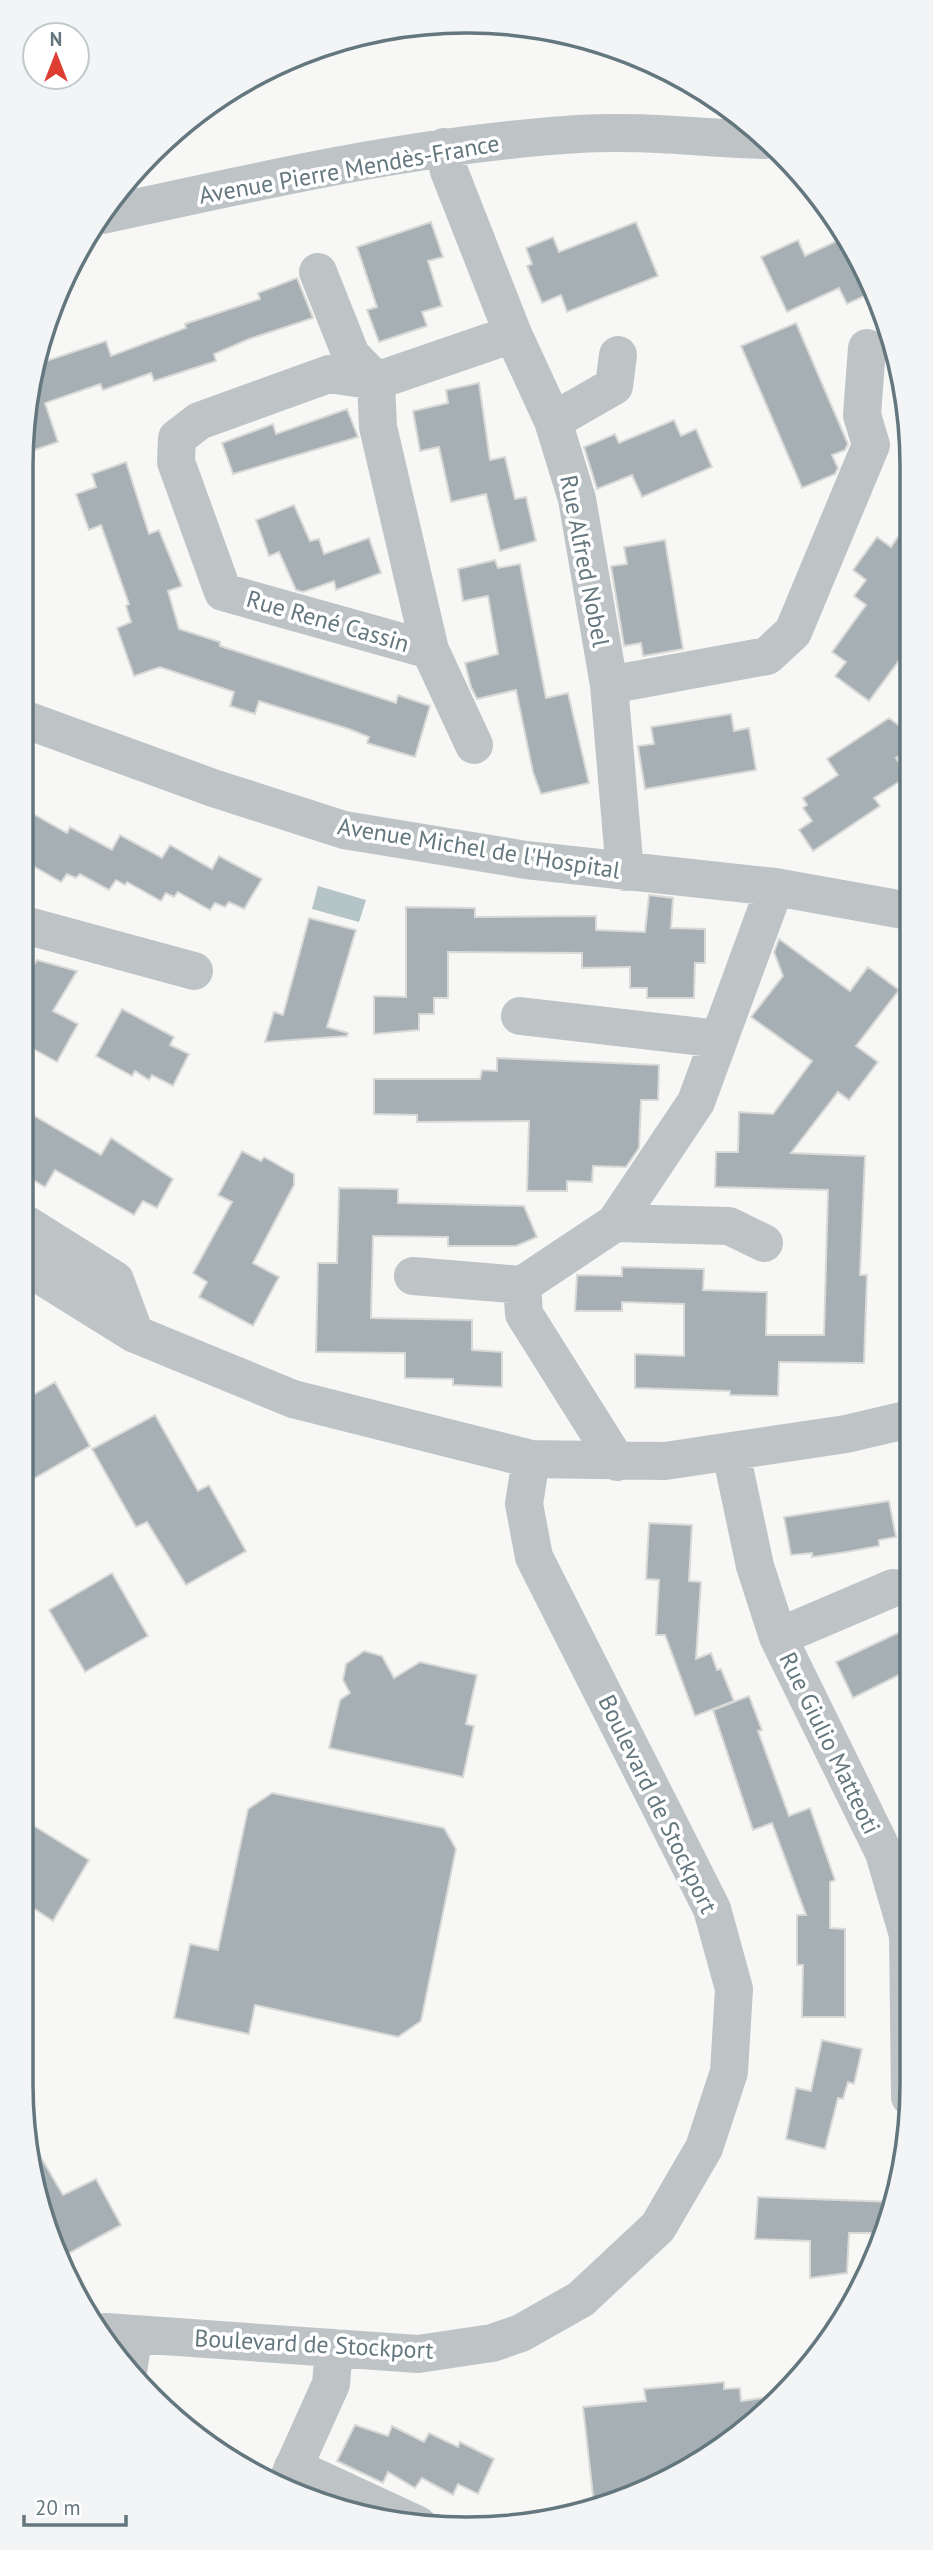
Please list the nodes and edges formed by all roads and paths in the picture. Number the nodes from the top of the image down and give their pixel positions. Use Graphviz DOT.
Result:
graph roads {
  1 [pos="750,139"];
  2 [pos="444,147"];
  3 [pos="116,212"];
  4 [pos="318,272"];
  5 [pos="513,334"];
  6 [pos="867,348"];
  7 [pos="618,355"];
  8 [pos="376,381"];
  9 [pos="553,421"];
  10 [pos="430,650"];
  11 [pos="609,685"];
  12 [pos="33,722"];
  13 [pos="474,745"];
  14 [pos="625,872"];
  15 [pos="775,887"];
  16 [pos="900,909"];
  17 [pos="33,928"];
  18 [pos="194,971"];
  19 [pos="520,1016"];
  20 [pos="719,1038"];
  21 [pos="615,1223"];
  22 [pos="33,1228"];
  23 [pos="764,1243"];
  24 [pos="33,1270"];
  25 [pos="412,1276"];
  26 [pos="522,1285"];
  27 [pos="135,1334"];
  28 [pos="900,1422"];
  29 [pos="731,1454"];
  30 [pos="531,1459"];
  31 [pos="617,1462"];
  32 [pos="893,1588"];
  33 [pos="778,1637"];
  34 [pos="900,1908"];
  35 [pos="120,2333"];
  36 [pos="334,2348"];
  37 [pos="289,2475"];
  38 [pos="364,2504"];
  1 -- 2 [label="street, Avenue Pierre Mendès-France"];
  2 -- 3 [label="street, Avenue Pierre Mendès-France"];
  2 -- 5 [label="street, Rue Alfred Nobel"];
  4 -- 8 [label="street"];
  5 -- 8 [label="street, Rue René Cassin"];
  5 -- 9 [label="street, Rue Alfred Nobel"];
  6 -- 11 [label="street"];
  7 -- 9 [label="street"];
  8 -- 10 [label="street, Rue René Cassin"];
  8 -- 10 [label="street, Rue René Cassin"];
  9 -- 11 [label="street, Rue Alfred Nobel"];
  10 -- 13 [label="street, Rue René Cassin"];
  11 -- 14 [label="street, Rue Alfred Nobel"];
  12 -- 14 [label="street, Avenue Michel de l'Hospital"];
  14 -- 15 [label="street, Avenue Michel de l'Hospital"];
  15 -- 16 [label="street, Avenue Michel de l'Hospital"];
  15 -- 20 [label="street"];
  17 -- 18 [label="street"];
  19 -- 20 [label="street"];
  20 -- 21 [label="street"];
  21 -- 23 [label="street"];
  21 -- 26 [label="street"];
  22 -- 27 [label="street"];
  24 -- 27 [label="street"];
  25 -- 26 [label="street"];
  26 -- 31 [label="street"];
  27 -- 30 [label="street"];
  28 -- 29 [label="street"];
  29 -- 31 [label="street"];
  29 -- 33 [label="street, Rue Giulio Matteoti"];
  30 -- 31 [label="street"];
  30 -- 36 [label="street, Boulevard de Stockport"];
  32 -- 33 [label="street, Rue Giulio Matteoti"];
  33 -- 34 [label="street, Rue Giulio Matteoti"];
  35 -- 36 [label="street, Boulevard de Stockport"];
  36 -- 37 [label="street"];
  37 -- 38 [label="street"];
}
